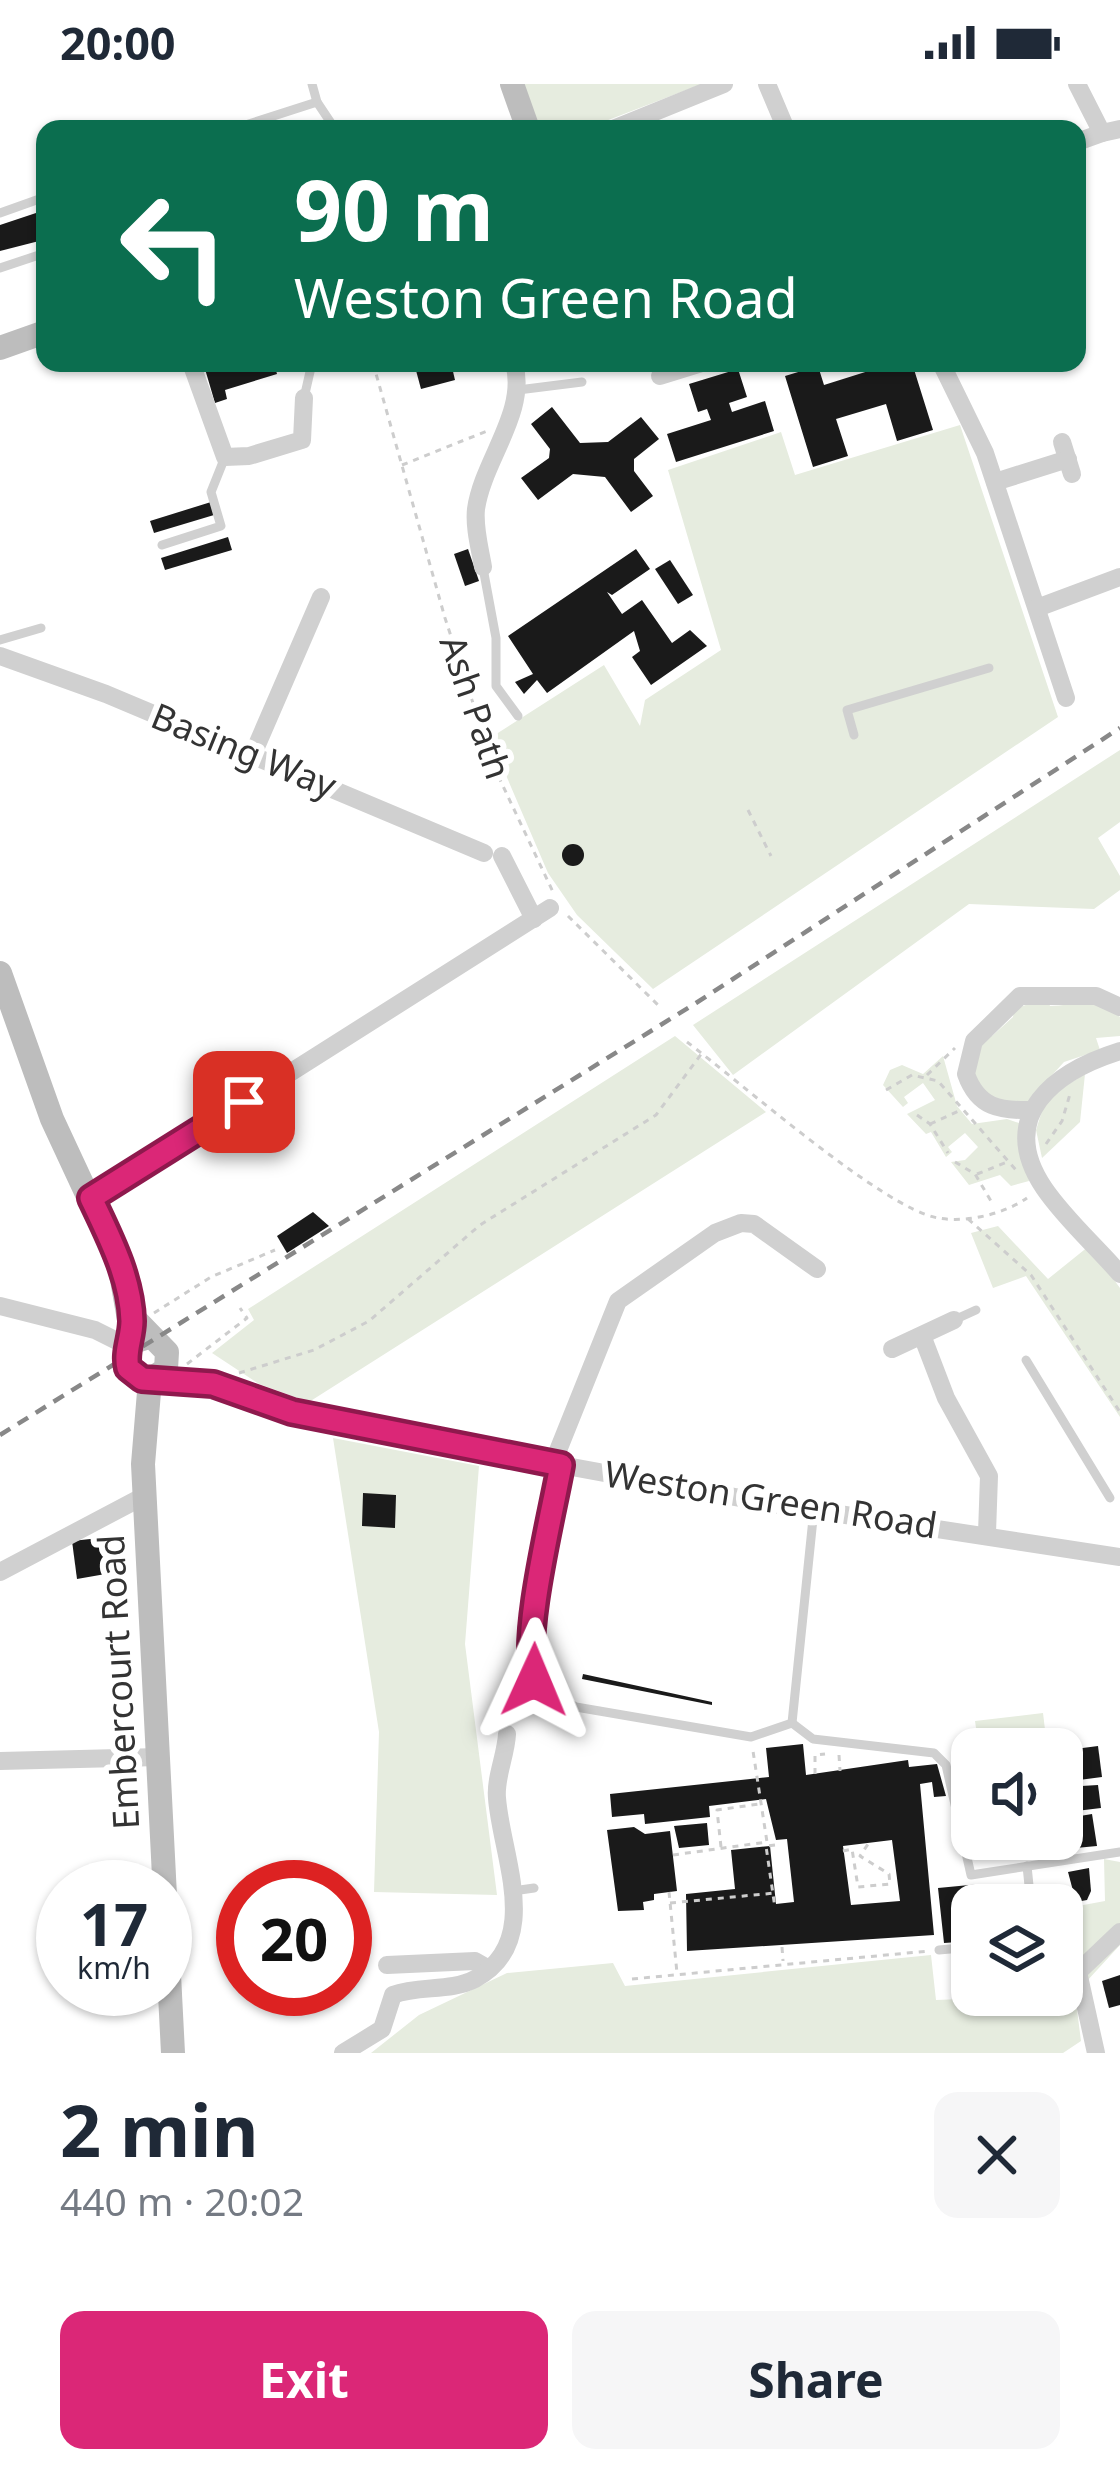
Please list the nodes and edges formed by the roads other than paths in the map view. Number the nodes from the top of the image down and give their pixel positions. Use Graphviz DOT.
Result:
graph roads {
  1 [pos="312,84"];
  2 [pos="512,84"];
  3 [pos="724,84"];
  4 [pos="767,84"];
  5 [pos="1077,84"];
  6 [pos="317,102"];
  7 [pos="261,120"];
  8 [pos="329,120"];
  9 [pos="525,120"];
  10 [pos="661,120"];
  11 [pos="782,120"];
  12 [pos="1111,131"];
  13 [pos="36,200"];
  14 [pos="0,214"];
  15 [pos="36,257"];
  16 [pos="0,268"];
  17 [pos="36,335"];
  18 [pos="0,348"];
  19 [pos="194,372"];
  20 [pos="310,372"];
  21 [pos="515,372"];
  22 [pos="673,372"];
  23 [pos="946,372"];
  24 [pos="660,376"];
  25 [pos="581,382"];
  26 [pos="518,390"];
  27 [pos="304,398"];
  28 [pos="225,457"];
  29 [pos="1067,459"];
  30 [pos="995,482"];
  31 [pos="162,545"];
  32 [pos="482,567"];
  33 [pos="1120,577"];
  34 [pos="321,598"];
  35 [pos="1037,608"];
  36 [pos="40,628"];
  37 [pos="0,640"];
  38 [pos="0,656"];
  39 [pos="989,668"];
  40 [pos="1066,698"];
  41 [pos="518,716"];
  42 [pos="854,735"];
  43 [pos="253,754"];
  44 [pos="0,973"];
  45 [pos="1120,1007"];
  46 [pos="1120,1052"];
  47 [pos="1033,1110"];
  48 [pos="91,1198"];
  49 [pos="817,1269"];
  50 [pos="1120,1274"];
  51 [pos="0,1306"];
  52 [pos="976,1310"];
  53 [pos="954,1320"];
  54 [pos="136,1333"];
  55 [pos="923,1337"];
  56 [pos="892,1349"];
  57 [pos="1027,1360"];
  58 [pos="165,1370"];
  59 [pos="557,1464"];
  60 [pos="144,1496"];
  61 [pos="1110,1498"];
  62 [pos="814,1509"];
  63 [pos="987,1533"];
  64 [pos="1120,1557"];
  65 [pos="0,1572"];
  66 [pos="792,1723"];
  67 [pos="507,1734"];
  68 [pos="159,1756"];
  69 [pos="0,1761"];
  70 [pos="1120,1852"];
  71 [pos="1027,1866"];
  72 [pos="1029,1884"];
  73 [pos="534,1888"];
  74 [pos="513,1891"];
  75 [pos="1120,1932"];
  76 [pos="951,1949"];
  77 [pos="939,1950"];
  78 [pos="387,1965"];
  79 [pos="489,1969"];
  80 [pos="173,2053"];
  81 [pos="343,2053"];
  82 [pos="1096,2053"];
  1 -- 6 [label="lane"];
  2 -- 9 [label="main road"];
  3 -- 10 [label="street"];
  4 -- 11 [label="street"];
  5 -- 12 [label="street"];
  6 -- 7 [label="lane"];
  6 -- 8 [label="lane"];
  13 -- 14 [label="lane"];
  15 -- 16 [label="lane"];
  17 -- 18 [label="main road"];
  19 -- 28 [label="street"];
  20 -- 27 [label="lane"];
  21 -- 26 [label="street"];
  22 -- 24 [label="street"];
  23 -- 30 [label="street"];
  25 -- 26 [label="lane"];
  26 -- 32 [label="street"];
  27 -- 28 [label="street"];
  28 -- 31 [label="lane"];
  29 -- 30 [label="street"];
  30 -- 35 [label="street"];
  32 -- 41 [label="lane"];
  33 -- 35 [label="street"];
  34 -- 43 [label="street"];
  35 -- 40 [label="street"];
  36 -- 37 [label="lane"];
  38 -- 43 [label="street, Basing Way"];
  39 -- 42 [label="lane"];
  43 -- 48 [label="street, Basing Way"];
  44 -- 48 [label="main road"];
  45 -- 47 [label="street"];
  46 -- 47 [label="street"];
  47 -- 50 [label="street"];
  48 -- 54 [label="main road"];
  49 -- 59 [label="street"];
  51 -- 54 [label="street"];
  52 -- 53 [label="lane"];
  53 -- 55 [label="street"];
  54 -- 58 [label="main road"];
  54 -- 58 [label="main road"];
  55 -- 56 [label="street"];
  55 -- 63 [label="street"];
  57 -- 61 [label="lane"];
  58 -- 59 [label="street, Weston Green Road"];
  58 -- 60 [label="main road, Embercourt Road"];
  59 -- 62 [label="street, Weston Green Road"];
  59 -- 66 [label="lane"];
  60 -- 65 [label="street"];
  60 -- 68 [label="main road, Embercourt Road"];
  62 -- 63 [label="street, Weston Green Road"];
  62 -- 66 [label="lane"];
  63 -- 64 [label="street, Weston Green Road"];
  66 -- 71 [label="lane"];
  67 -- 74 [label="street"];
  68 -- 69 [label="street"];
  68 -- 80 [label="main road, Embercourt Road"];
  70 -- 71 [label="lane"];
  71 -- 72 [label="lane"];
  73 -- 74 [label="lane"];
  74 -- 79 [label="street"];
  75 -- 82 [label="street"];
  76 -- 77 [label="lane"];
  78 -- 79 [label="street"];
  79 -- 81 [label="street"];
}
